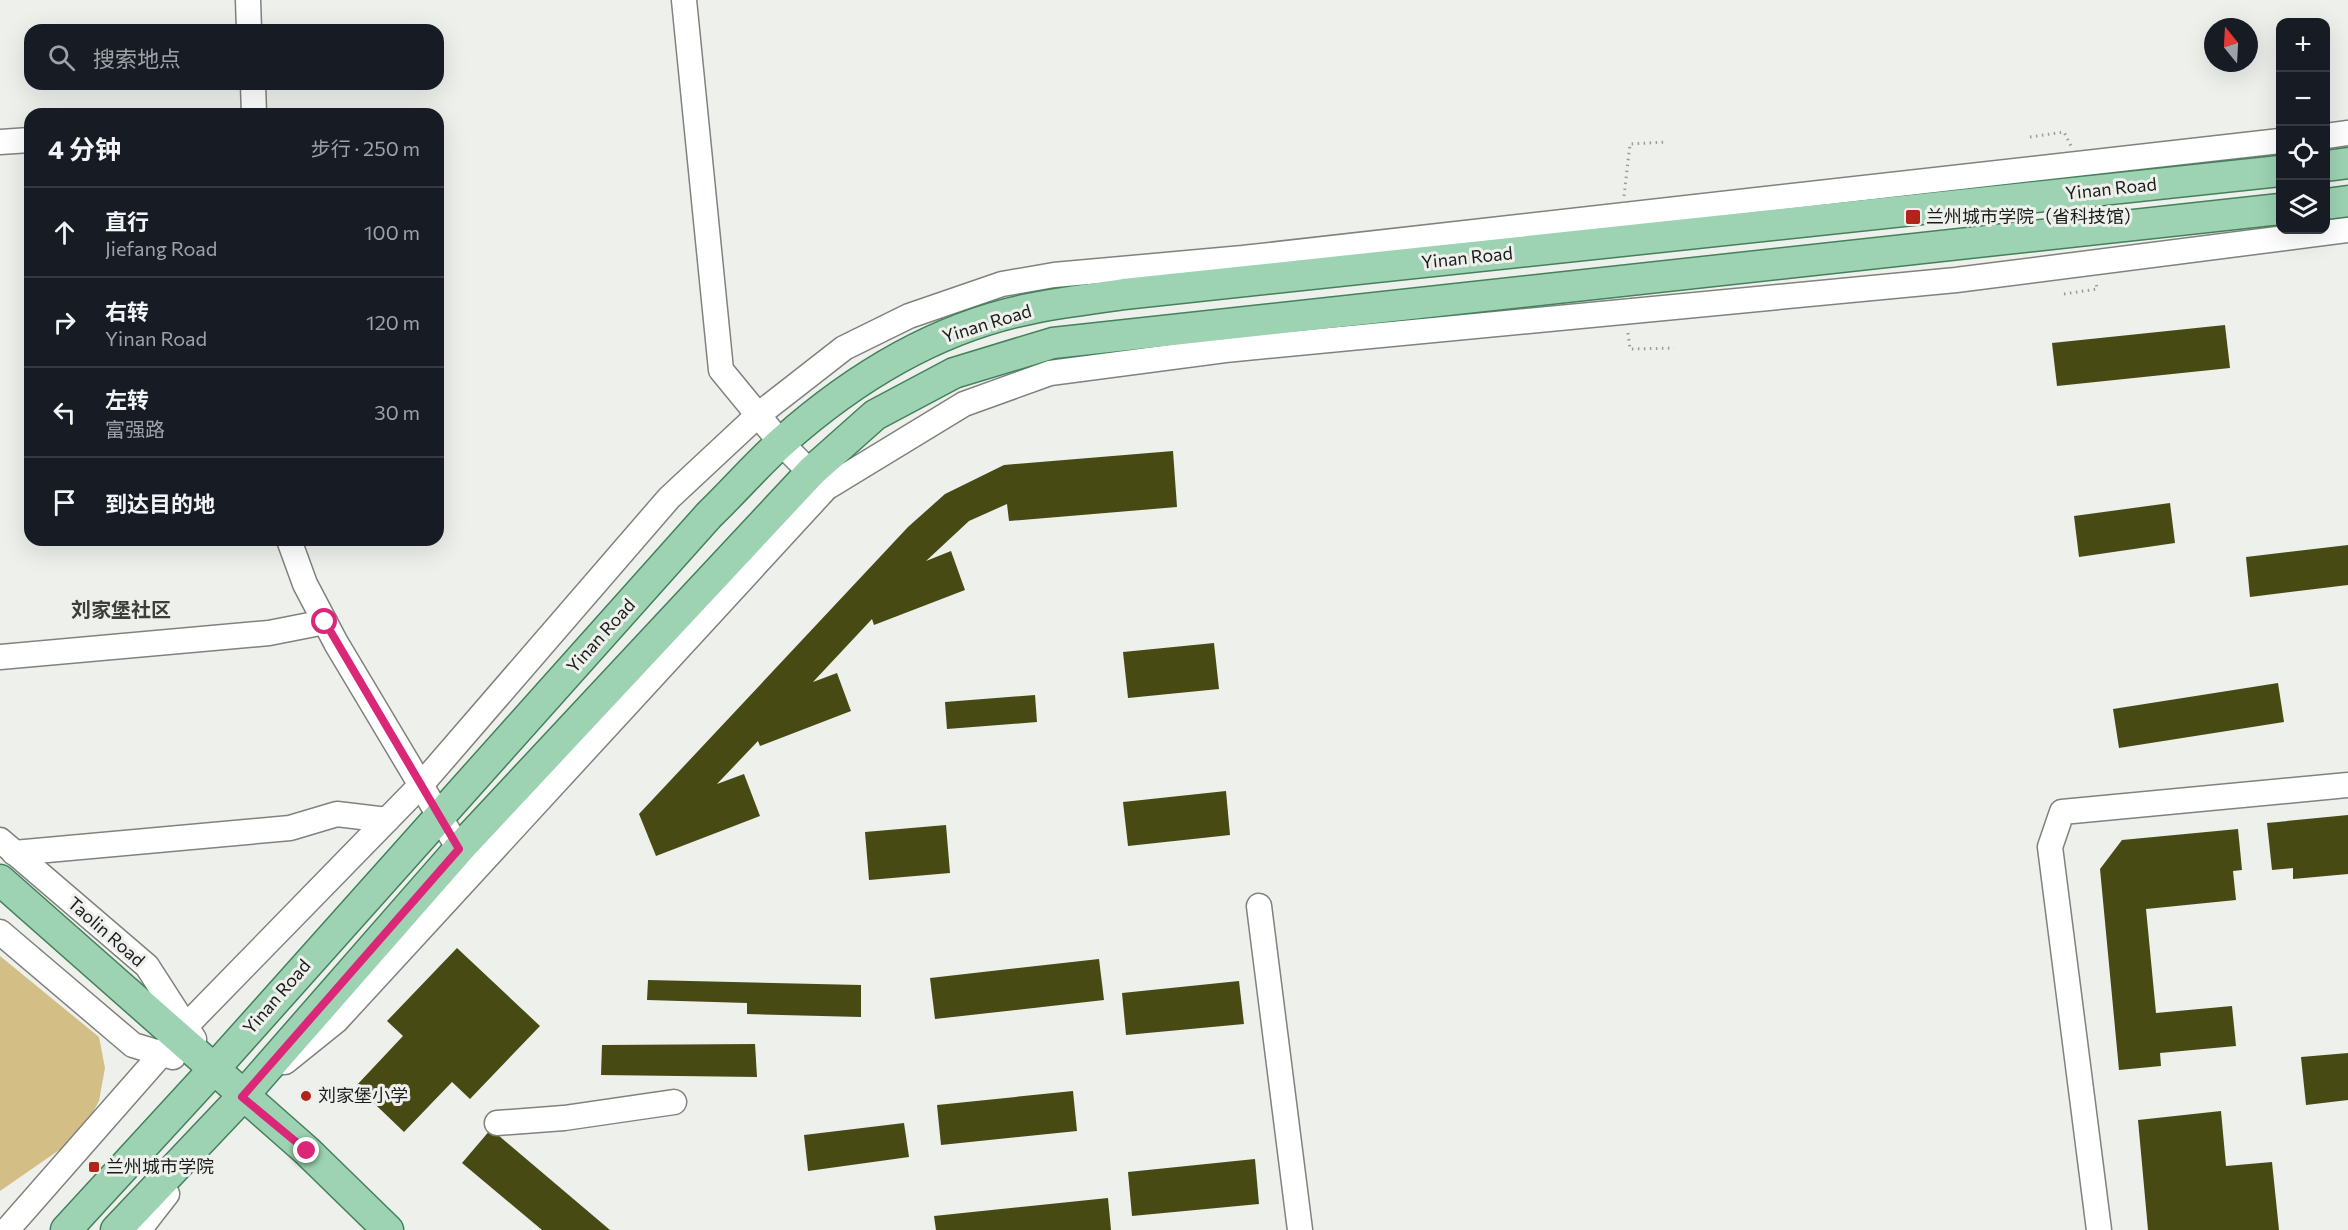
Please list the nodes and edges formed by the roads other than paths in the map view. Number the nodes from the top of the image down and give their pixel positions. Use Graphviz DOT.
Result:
graph roads {
  1 [pos="248,0"];
  2 [pos="684,0"];
  3 [pos="249,24"];
  4 [pos="253,90"];
  5 [pos="254,108"];
  6 [pos="2348,133"];
  7 [pos="2330,135"];
  8 [pos="24,140"];
  9 [pos="2276,141"];
  10 [pos="0,142"];
  11 [pos="2348,163"];
  12 [pos="2330,165"];
  13 [pos="2276,171"];
  14 [pos="2348,201"];
  15 [pos="2330,203"];
  16 [pos="2276,209"];
  17 [pos="2348,230"];
  18 [pos="758,414"];
  19 [pos="782,443"];
  20 [pos="819,480"];
  21 [pos="291,546"];
  22 [pos="325,622"];
  23 [pos="0,657"];
  24 [pos="421,785"];
  25 [pos="2348,785"];
  26 [pos="439,815"];
  27 [pos="387,820"];
  28 [pos="7,847"];
  29 [pos="459,849"];
  30 [pos="0,880"];
  31 [pos="1259,906"];
  32 [pos="0,932"];
  33 [pos="175,1039"];
  34 [pos="214,1069"];
  35 [pos="242,1097"];
  36 [pos="674,1102"];
  37 [pos="497,1123"];
  38 [pos="7,1230"];
  39 [pos="66,1230"];
  40 [pos="116,1230"];
  41 [pos="139,1230"];
  42 [pos="388,1230"];
  43 [pos="1300,1230"];
  44 [pos="2099,1230"];
  1 -- 3 [label="street"];
  2 -- 18 [label="street"];
  4 -- 5 [label="street"];
  6 -- 7 [label="street"];
  8 -- 10 [label="street"];
  9 -- 18 [label="street"];
  11 -- 12 [label="main road"];
  13 -- 19 [label="main road, Yinan Road"];
  14 -- 15 [label="main road"];
  16 -- 20 [label="main road, Yinan Road"];
  17 -- 20 [label="street"];
  18 -- 19 [label="street"];
  18 -- 24 [label="street"];
  19 -- 20 [label="street"];
  19 -- 26 [label="main road, Yinan Road"];
  20 -- 29 [label="main road, Yinan Road"];
  20 -- 35 [label="street"];
  21 -- 22 [label="street"];
  22 -- 23 [label="street"];
  22 -- 24 [label="street"];
  24 -- 26 [label="street"];
  24 -- 27 [label="street"];
  25 -- 44 [label="street"];
  26 -- 29 [label="street"];
  26 -- 34 [label="main road, Yinan Road"];
  27 -- 28 [label="street"];
  27 -- 33 [label="street"];
  28 -- 33 [label="street, Taolin Road"];
  29 -- 35 [label="main road, Yinan Road"];
  30 -- 33 [label="main road, Taolin Road"];
  31 -- 43 [label="street"];
  32 -- 33 [label="street, Taolin Road"];
  33 -- 34 [label="main road, Taolin Road"];
  33 -- 38 [label="street"];
  34 -- 35 [label="main road, Taolin Road"];
  34 -- 39 [label="main road, Yinan Road"];
  35 -- 40 [label="main road, Yinan Road"];
  35 -- 41 [label="street"];
  35 -- 42 [label="main road, Taolin Road"];
  36 -- 37 [label="street"];
}
